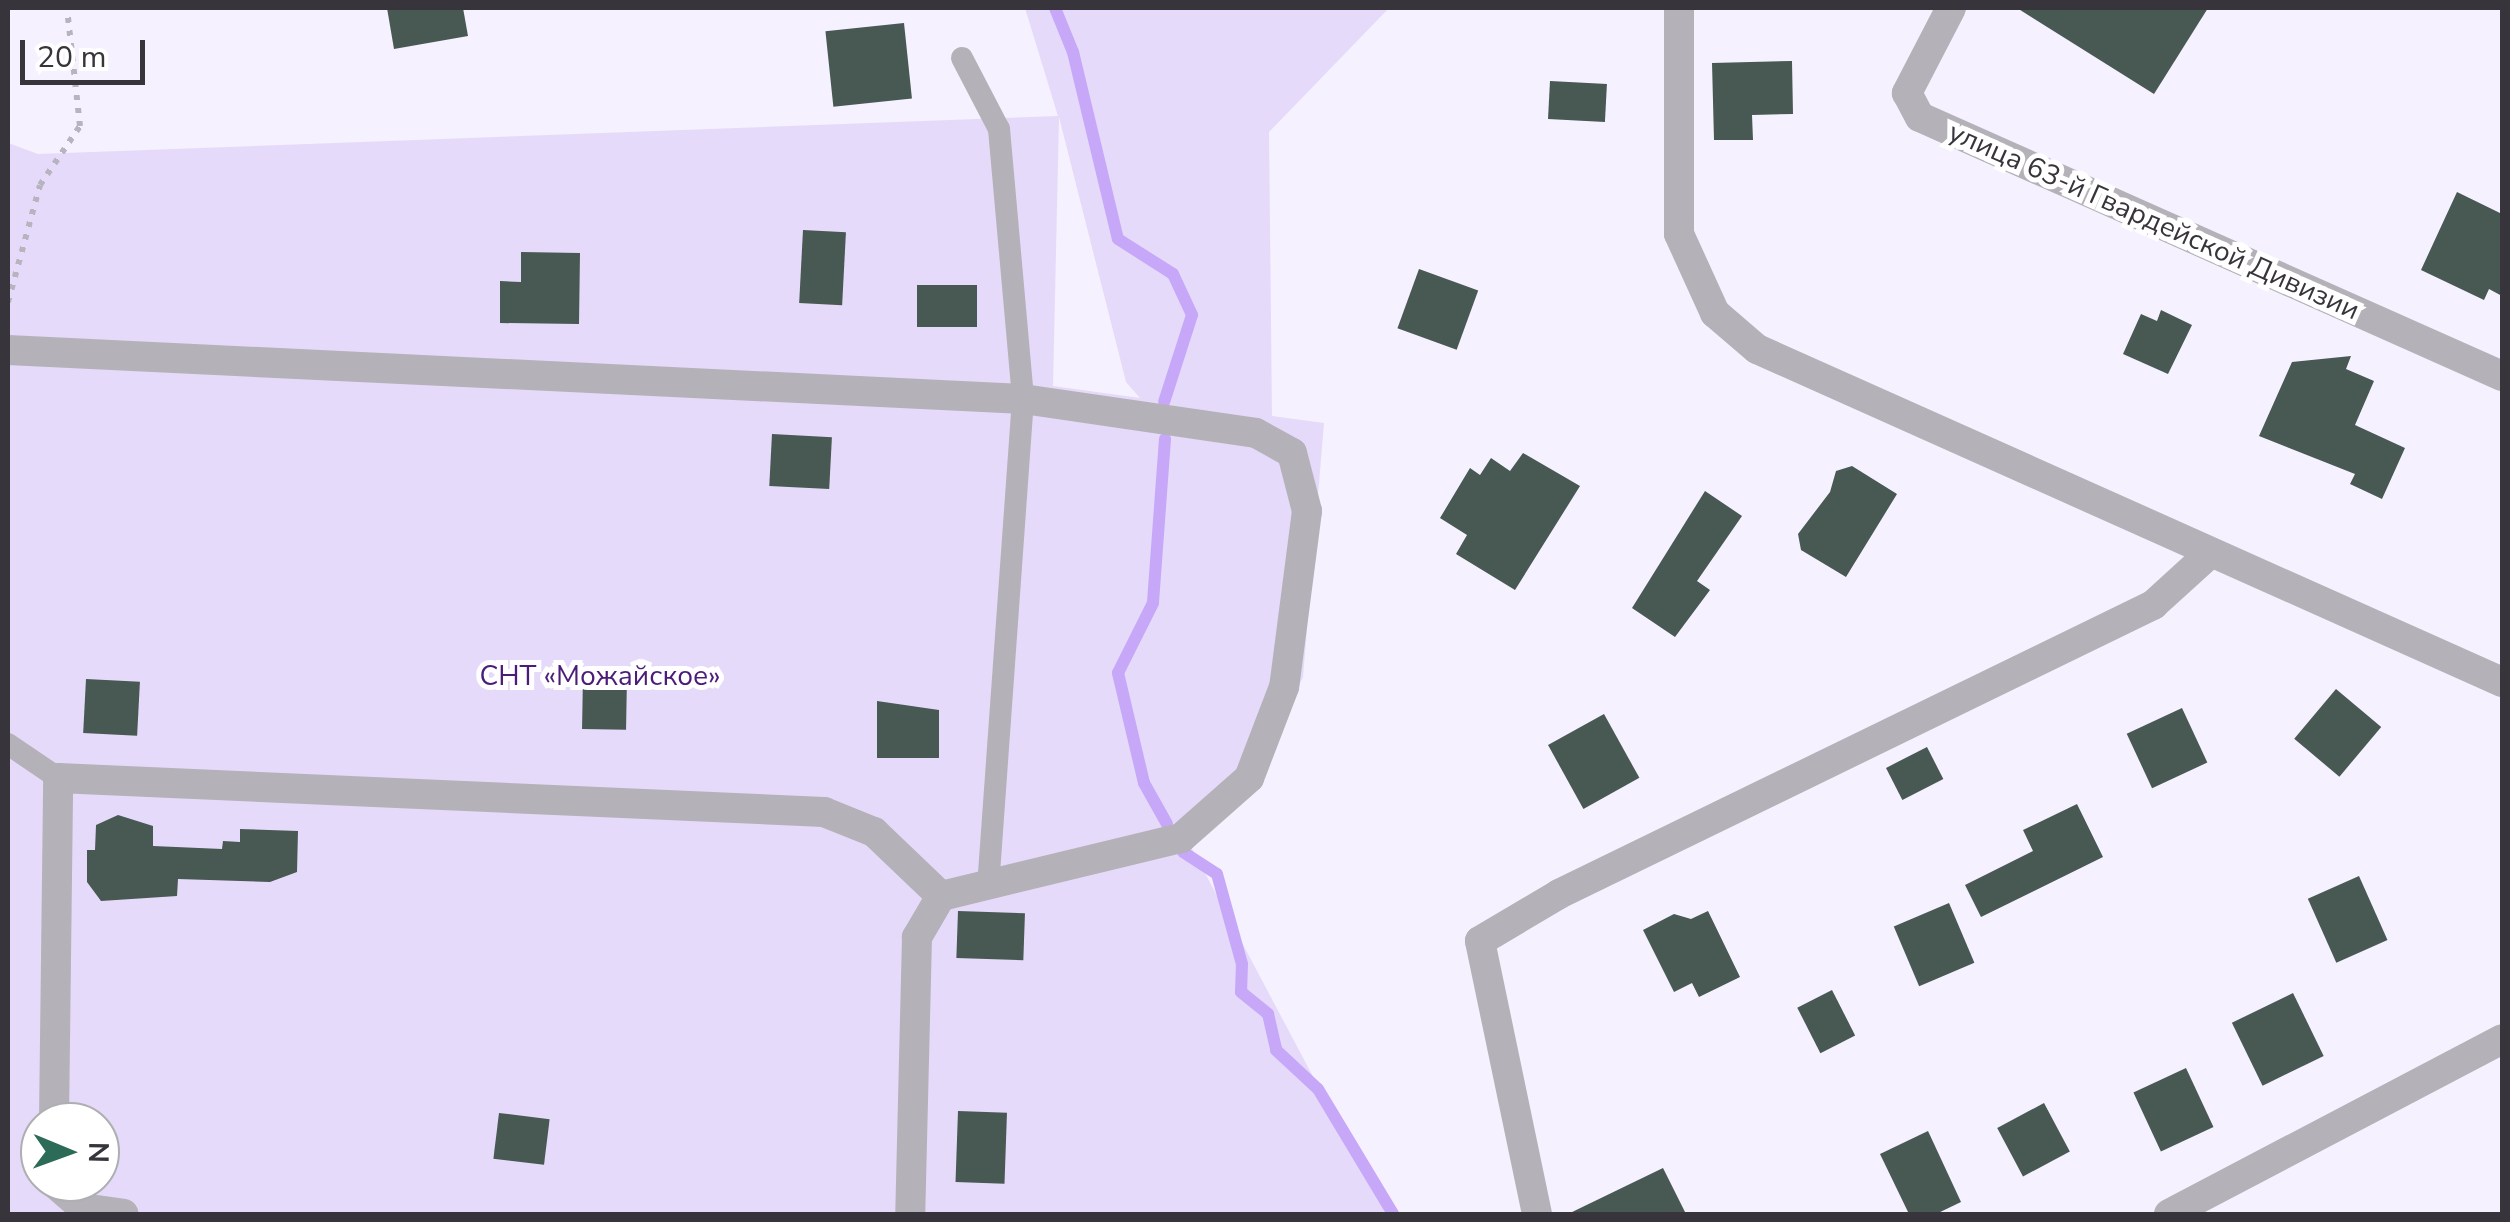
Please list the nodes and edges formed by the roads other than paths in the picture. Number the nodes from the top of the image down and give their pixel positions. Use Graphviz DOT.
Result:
graph roads {
  1 [pos="1679,8"];
  2 [pos="1951,8"];
  3 [pos="962,58"];
  4 [pos="8,350"];
  5 [pos="2502,376"];
  6 [pos="1023,400"];
  7 [pos="2209,554"];
  8 [pos="2502,682"];
  9 [pos="8,744"];
  10 [pos="58,778"];
  11 [pos="988,884"];
  12 [pos="941,896"];
  13 [pos="2502,1040"];
  14 [pos="54,1102"];
  15 [pos="76,1202"];
  16 [pos="2222,1203"];
  17 [pos="124,1214"];
  18 [pos="910,1214"];
  19 [pos="1538,1214"];
  20 [pos="2170,1214"];
  1 -- 7 [label="street"];
  2 -- 5 [label="street, улица 63-й Гвардейской Дивизии"];
  3 -- 6 [label="lane"];
  4 -- 6 [label="street"];
  6 -- 11 [label="lane"];
  6 -- 11 [label="street"];
  7 -- 8 [label="street"];
  7 -- 19 [label="street"];
  9 -- 10 [label="lane"];
  10 -- 12 [label="street"];
  10 -- 14 [label="street"];
  11 -- 12 [label="street"];
  12 -- 18 [label="street"];
  13 -- 16 [label="street"];
  15 -- 17 [label="street"];
  16 -- 20 [label="street"];
}
